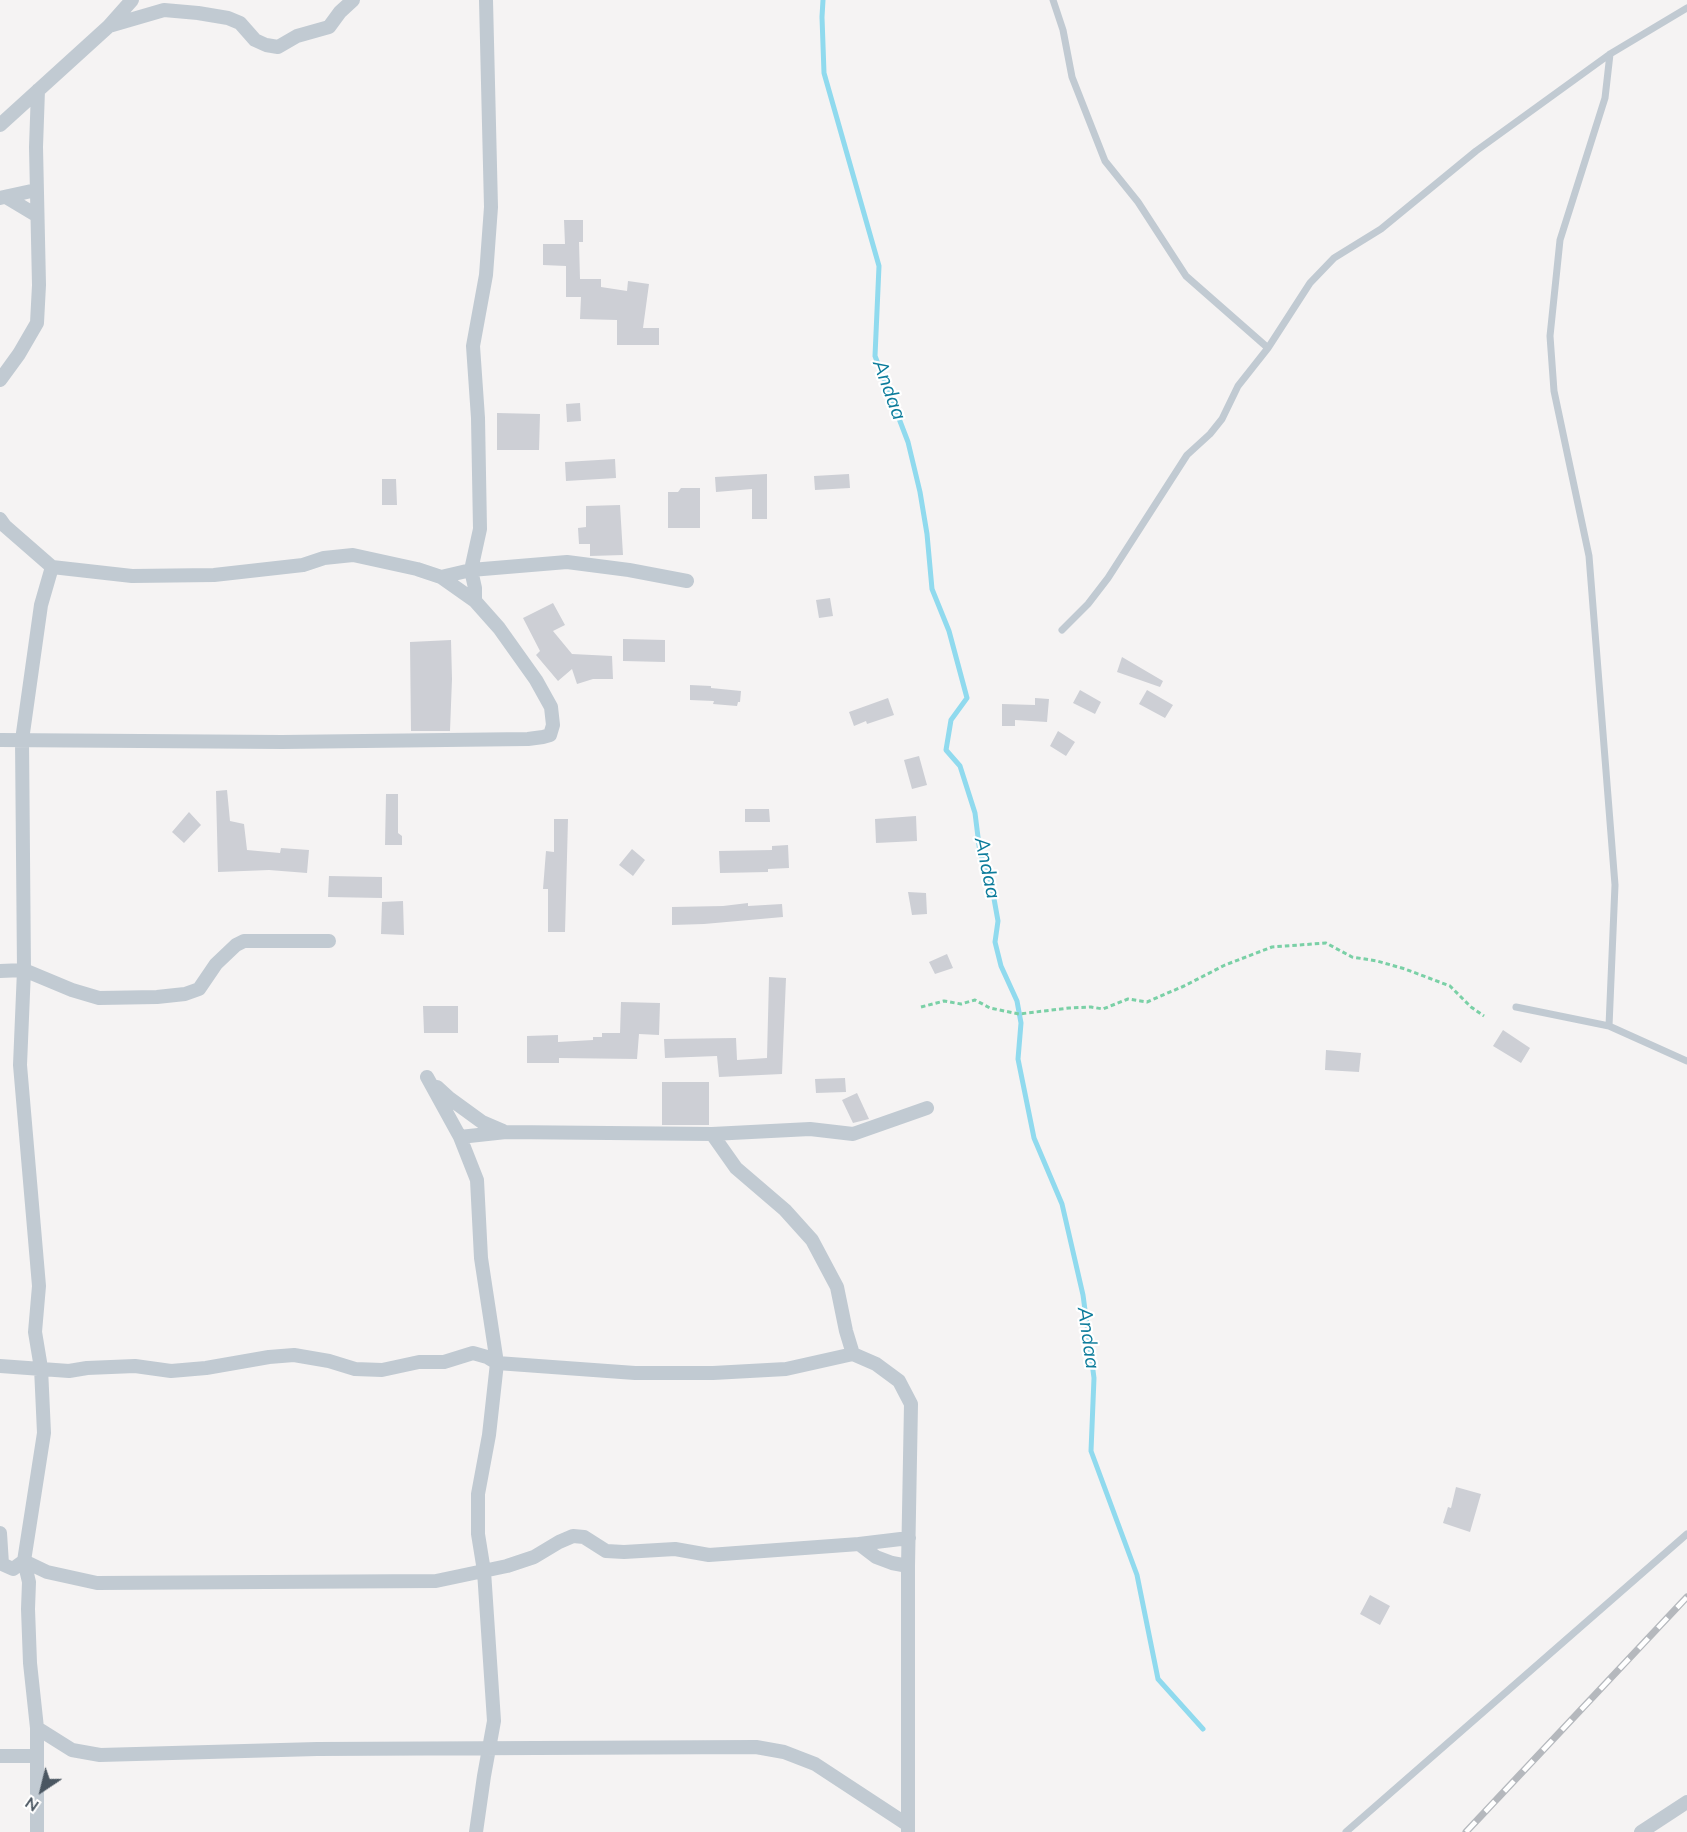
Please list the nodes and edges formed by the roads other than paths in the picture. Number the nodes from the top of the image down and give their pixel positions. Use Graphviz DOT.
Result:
graph roads {
  1 [pos="132,0"];
  2 [pos="353,0"];
  3 [pos="486,0"];
  4 [pos="1053,0"];
  5 [pos="1687,9"];
  6 [pos="109,26"];
  7 [pos="1610,54"];
  8 [pos="38,90"];
  9 [pos="0,125"];
  10 [pos="36,190"];
  11 [pos="3,198"];
  12 [pos="36,215"];
  13 [pos="1268,348"];
  14 [pos="0,380"];
  15 [pos="0,519"];
  16 [pos="52,567"];
  17 [pos="471,570"];
  18 [pos="441,577"];
  19 [pos="687,581"];
  20 [pos="476,601"];
  21 [pos="1062,630"];
  22 [pos="0,740"];
  23 [pos="22,740"];
  24 [pos="329,941"];
  25 [pos="24,970"];
  26 [pos="0,971"];
  27 [pos="1516,1007"];
  28 [pos="1609,1026"];
  29 [pos="1687,1061"];
  30 [pos="927,1108"];
  31 [pos="506,1132"];
  32 [pos="712,1134"];
  33 [pos="460,1137"];
  34 [pos="853,1354"];
  35 [pos="497,1363"];
  36 [pos="0,1366"];
  37 [pos="41,1368"];
  38 [pos="0,1533"];
  39 [pos="1687,1534"];
  40 [pos="909,1538"];
  41 [pos="859,1544"];
  42 [pos="24,1561"];
  43 [pos="1,1564"];
  44 [pos="908,1566"];
  45 [pos="484,1571"];
  46 [pos="37,1728"];
  47 [pos="489,1748"];
  48 [pos="0,1756"];
  49 [pos="37,1756"];
  50 [pos="1687,1802"];
  51 [pos="908,1829"];
  52 [pos="37,1832"];
  53 [pos="476,1832"];
  54 [pos="1346,1832"];
  55 [pos="1641,1832"];
  1 -- 6 [label="street"];
  2 -- 6 [label="street"];
  3 -- 17 [label="street"];
  4 -- 13 [label="lane"];
  5 -- 7 [label="lane"];
  6 -- 8 [label="street"];
  7 -- 13 [label="lane"];
  7 -- 28 [label="lane"];
  8 -- 9 [label="street"];
  8 -- 10 [label="street"];
  10 -- 11 [label="street"];
  10 -- 12 [label="street"];
  11 -- 12 [label="street"];
  12 -- 14 [label="street"];
  13 -- 21 [label="lane"];
  15 -- 16 [label="street"];
  16 -- 18 [label="street"];
  16 -- 23 [label="street"];
  17 -- 18 [label="street"];
  17 -- 19 [label="street"];
  17 -- 20 [label="street"];
  18 -- 20 [label="street"];
  20 -- 23 [label="street"];
  22 -- 23 [label="street"];
  23 -- 25 [label="street"];
  24 -- 25 [label="street"];
  25 -- 26 [label="street"];
  25 -- 37 [label="street"];
  27 -- 28 [label="lane"];
  28 -- 29 [label="lane"];
  30 -- 32 [label="street"];
  31 -- 32 [label="street"];
  31 -- 33 [label="street"];
  31 -- 33 [label="street"];
  32 -- 34 [label="street"];
  33 -- 35 [label="street"];
  34 -- 35 [label="street"];
  34 -- 40 [label="street"];
  35 -- 37 [label="street"];
  35 -- 45 [label="street"];
  36 -- 37 [label="street"];
  37 -- 42 [label="street"];
  38 -- 43 [label="street"];
  39 -- 54 [label="lane"];
  40 -- 41 [label="street"];
  40 -- 44 [label="street"];
  41 -- 44 [label="street"];
  41 -- 45 [label="street"];
  42 -- 43 [label="street"];
  42 -- 45 [label="street"];
  42 -- 46 [label="street"];
  44 -- 51 [label="street"];
  45 -- 47 [label="street"];
  46 -- 47 [label="street"];
  46 -- 49 [label="street"];
  47 -- 51 [label="street"];
  47 -- 53 [label="street"];
  48 -- 49 [label="street"];
  49 -- 52 [label="street"];
  50 -- 55 [label="street"];
}
